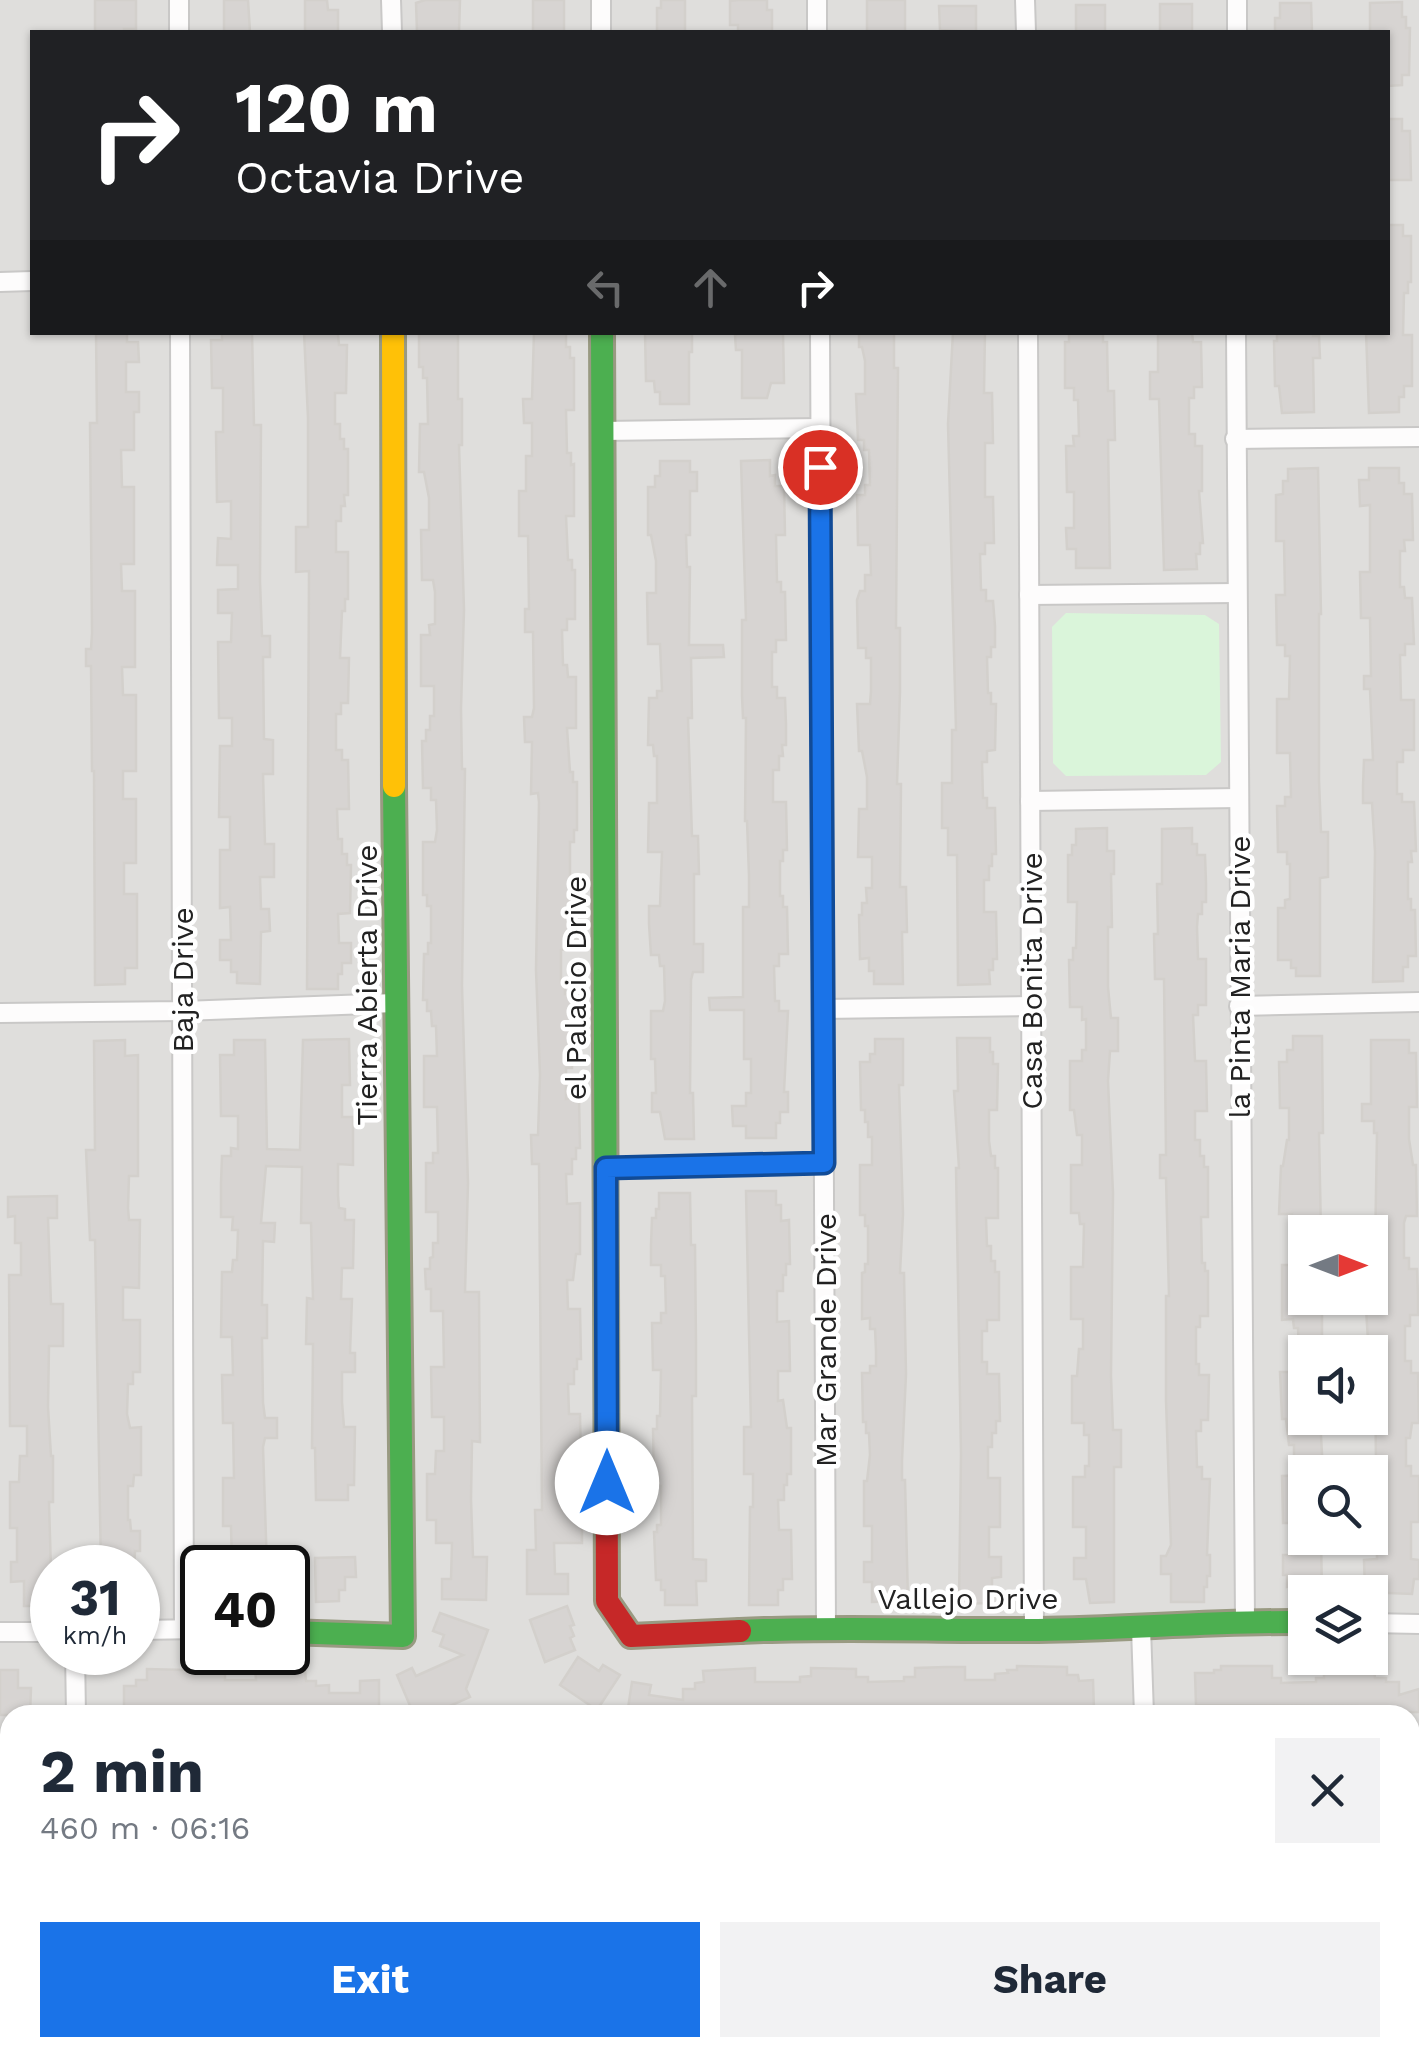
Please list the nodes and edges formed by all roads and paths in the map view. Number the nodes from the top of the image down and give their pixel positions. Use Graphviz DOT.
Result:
graph roads {
  1 [pos="179,0"];
  2 [pos="392,0"];
  3 [pos="601,0"];
  4 [pos="817,0"];
  5 [pos="1025,0"];
  6 [pos="1237,0"];
  7 [pos="179,30"];
  8 [pos="392,30"];
  9 [pos="601,30"];
  10 [pos="818,30"];
  11 [pos="1026,30"];
  12 [pos="1237,30"];
  13 [pos="0,282"];
  14 [pos="30,282"];
  15 [pos="180,335"];
  16 [pos="392,335"];
  17 [pos="602,335"];
  18 [pos="820,335"];
  19 [pos="1028,335"];
  20 [pos="1236,335"];
  21 [pos="820,428"];
  22 [pos="603,431"];
  23 [pos="1419,436"];
  24 [pos="1235,439"];
  25 [pos="1236,593"];
  26 [pos="1029,595"];
  27 [pos="1238,798"];
  28 [pos="1030,801"];
  29 [pos="1419,1002"];
  30 [pos="395,1003"];
  31 [pos="1031,1006"];
  32 [pos="1239,1006"];
  33 [pos="823,1010"];
  34 [pos="183,1012"];
  35 [pos="0,1013"];
  36 [pos="824,1163"];
  37 [pos="606,1168"];
  38 [pos="192,1545"];
  39 [pos="1245,1621"];
  40 [pos="1288,1622"];
  41 [pos="1388,1623"];
  42 [pos="1419,1624"];
  43 [pos="826,1627"];
  44 [pos="1141,1628"];
  45 [pos="1034,1630"];
  46 [pos="0,1632"];
  47 [pos="30,1632"];
  48 [pos="310,1633"];
  49 [pos="631,1636"];
  50 [pos="75,1675"];
  51 [pos="76,1705"];
  52 [pos="1144,1705"];
  1 -- 7 [label="street"];
  2 -- 8 [label="street"];
  3 -- 9 [label="street"];
  4 -- 10 [label="street"];
  5 -- 11 [label="street"];
  6 -- 12 [label="street"];
  13 -- 14 [label="street"];
  15 -- 34 [label="street, Baja Drive"];
  16 -- 30 [label="street, Tierra Abierta Drive"];
  17 -- 22 [label="street, el Palacio Drive"];
  18 -- 21 [label="street, Mar Grande Drive"];
  19 -- 26 [label="street, Casa Bonita Drive"];
  20 -- 24 [label="street, la Pinta Maria Drive"];
  21 -- 22 [label="street"];
  21 -- 33 [label="street, Mar Grande Drive"];
  22 -- 37 [label="street, el Palacio Drive"];
  23 -- 24 [label="street"];
  24 -- 25 [label="street, la Pinta Maria Drive"];
  25 -- 26 [label="street"];
  25 -- 27 [label="street, la Pinta Maria Drive"];
  26 -- 28 [label="street, Casa Bonita Drive"];
  27 -- 28 [label="street"];
  27 -- 32 [label="street, la Pinta Maria Drive"];
  28 -- 31 [label="street, Casa Bonita Drive"];
  29 -- 32 [label="street"];
  30 -- 34 [label="street"];
  30 -- 48 [label="street, Tierra Abierta Drive"];
  31 -- 33 [label="street"];
  31 -- 45 [label="street, Casa Bonita Drive"];
  32 -- 39 [label="street, la Pinta Maria Drive"];
  33 -- 36 [label="street, Mar Grande Drive"];
  34 -- 35 [label="street"];
  34 -- 38 [label="street, Baja Drive"];
  36 -- 37 [label="street"];
  36 -- 43 [label="street, Mar Grande Drive"];
  37 -- 49 [label="street, el Palacio Drive"];
  39 -- 40 [label="street, Vallejo Drive"];
  39 -- 44 [label="street, Vallejo Drive"];
  41 -- 42 [label="street"];
  43 -- 45 [label="street, Vallejo Drive"];
  43 -- 49 [label="street, Vallejo Drive"];
  44 -- 45 [label="street, Vallejo Drive"];
  44 -- 52 [label="street"];
  46 -- 47 [label="street"];
  50 -- 51 [label="street"];
}
